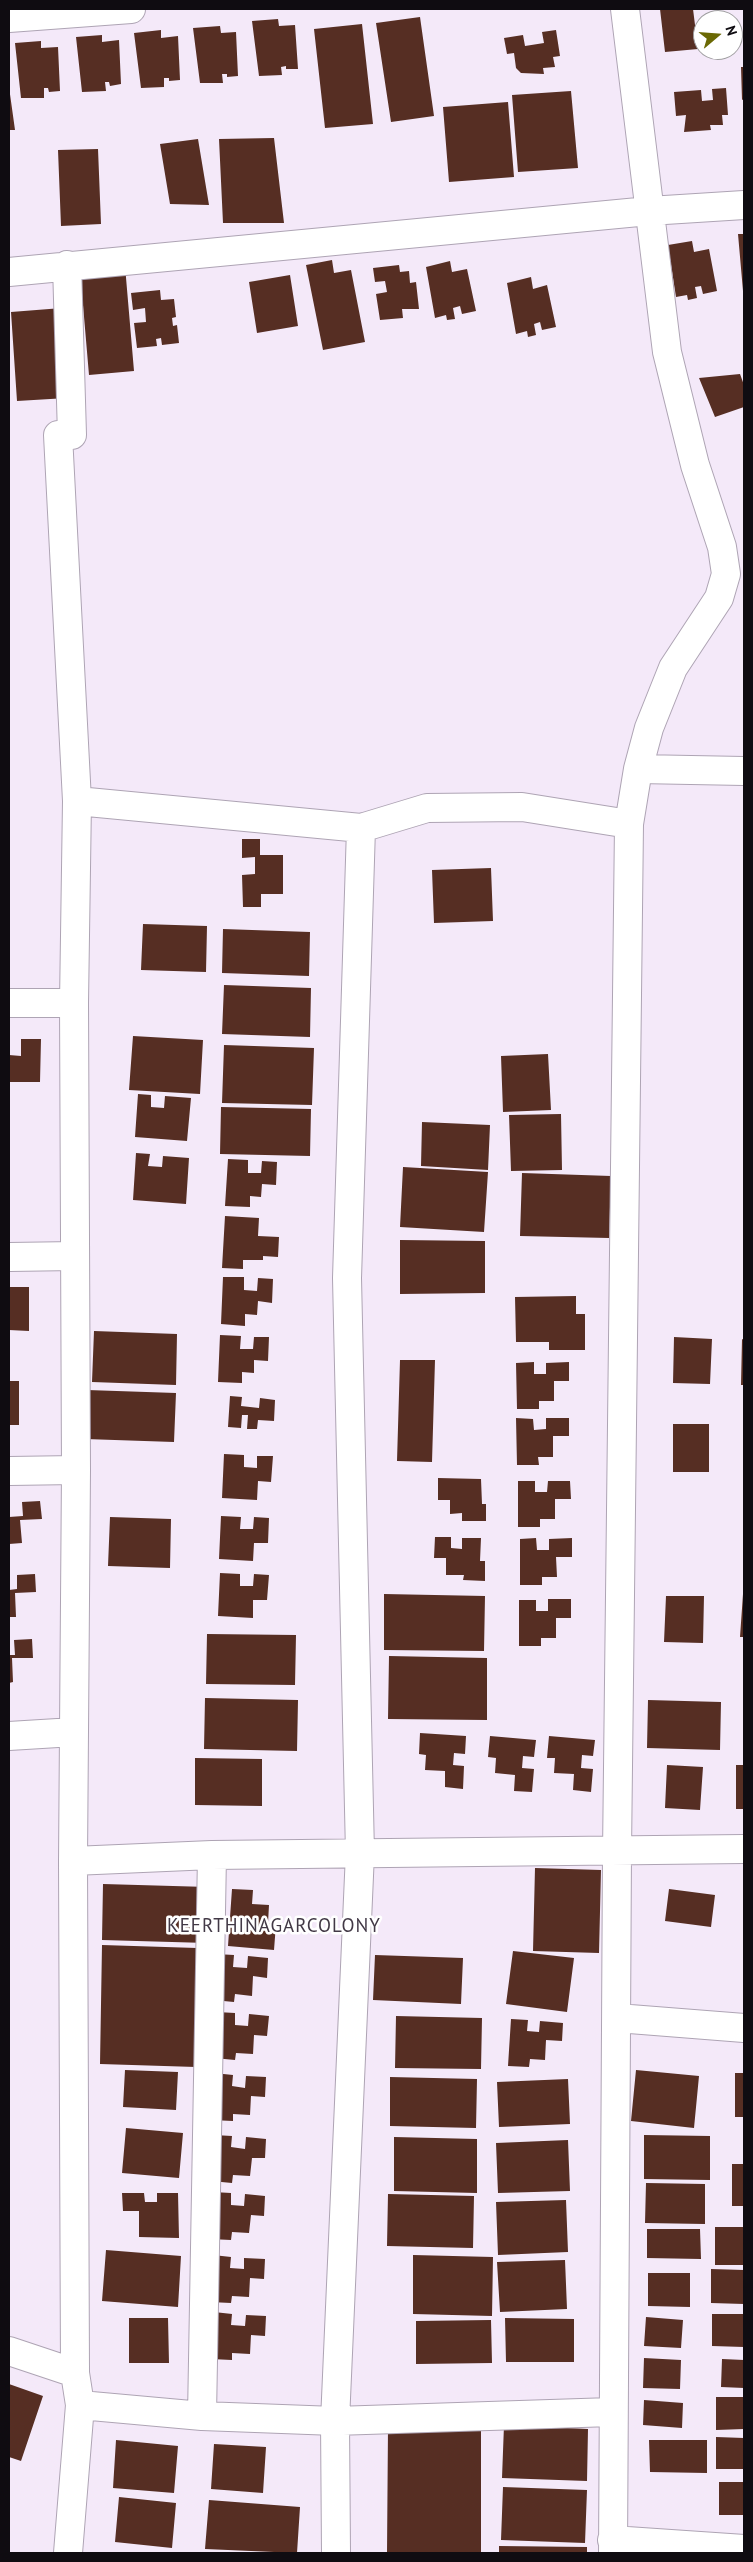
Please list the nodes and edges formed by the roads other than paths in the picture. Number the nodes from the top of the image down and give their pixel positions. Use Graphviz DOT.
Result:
graph roads {
  1 [pos="131,9"];
  2 [pos="625,9"];
  3 [pos="100,10"];
  4 [pos="9,18"];
  5 [pos="744,205"];
  6 [pos="649,211"];
  7 [pos="67,265"];
  8 [pos="9,272"];
  9 [pos="638,769"];
  10 [pos="744,771"];
  11 [pos="77,801"];
  12 [pos="629,824"];
  13 [pos="361,828"];
  14 [pos="9,1003"];
  15 [pos="74,1003"];
  16 [pos="75,1256"];
  17 [pos="9,1257"];
  18 [pos="76,1470"];
  19 [pos="9,1471"];
  20 [pos="74,1732"];
  21 [pos="9,1736"];
  22 [pos="744,1850"];
  23 [pos="617,1852"];
  24 [pos="360,1853"];
  25 [pos="212,1855"];
  26 [pos="73,1861"];
  27 [pos="617,2018"];
  28 [pos="744,2028"];
  29 [pos="9,2351"];
  30 [pos="76,2373"];
  31 [pos="80,2405"];
  32 [pos="612,2412"];
  33 [pos="202,2416"];
  34 [pos="335,2421"];
  35 [pos="613,2547"];
  36 [pos="744,2549"];
  37 [pos="68,2553"];
  38 [pos="336,2553"];
  1 -- 3 [label="street"];
  2 -- 6 [label="street"];
  3 -- 4 [label="street"];
  5 -- 6 [label="street"];
  6 -- 7 [label="street"];
  6 -- 9 [label="street"];
  7 -- 8 [label="street"];
  7 -- 11 [label="street"];
  9 -- 10 [label="street"];
  9 -- 12 [label="street"];
  11 -- 13 [label="street"];
  11 -- 15 [label="street"];
  12 -- 13 [label="street"];
  12 -- 23 [label="street"];
  13 -- 24 [label="street"];
  14 -- 15 [label="street"];
  15 -- 16 [label="street"];
  16 -- 17 [label="street"];
  16 -- 18 [label="street"];
  18 -- 19 [label="street"];
  18 -- 20 [label="street"];
  20 -- 21 [label="street"];
  20 -- 26 [label="street"];
  22 -- 23 [label="street"];
  23 -- 24 [label="street"];
  23 -- 27 [label="street"];
  24 -- 25 [label="street"];
  24 -- 34 [label="street"];
  25 -- 26 [label="street"];
  25 -- 33 [label="street"];
  26 -- 30 [label="street"];
  27 -- 28 [label="street"];
  27 -- 32 [label="street"];
  29 -- 30 [label="street"];
  30 -- 31 [label="street"];
  31 -- 33 [label="street"];
  31 -- 37 [label="street"];
  32 -- 34 [label="street"];
  32 -- 35 [label="street"];
  33 -- 34 [label="street"];
  34 -- 38 [label="street"];
  35 -- 36 [label="street"];
}
